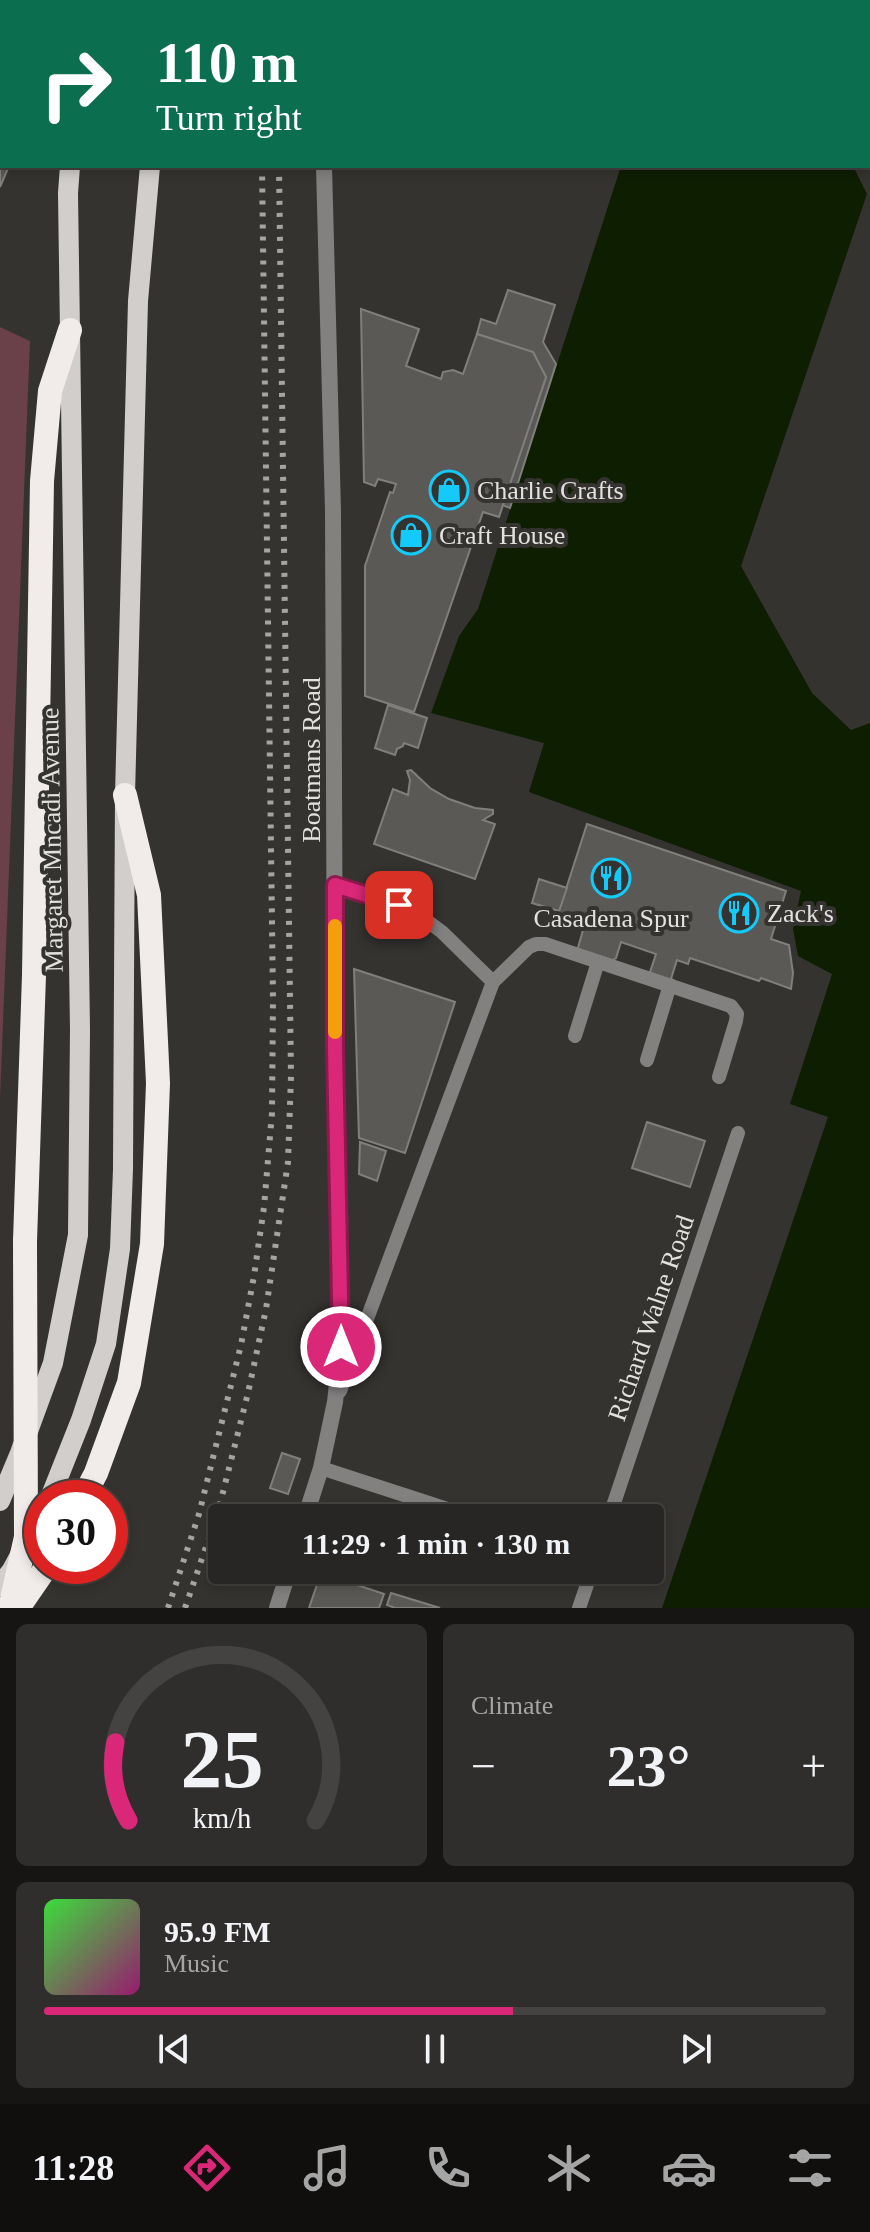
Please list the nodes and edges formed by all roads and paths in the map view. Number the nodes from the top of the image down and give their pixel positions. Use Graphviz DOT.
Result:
graph roads {
  1 [pos="64,168"];
  2 [pos="70,168"];
  3 [pos="150,168"];
  4 [pos="324,168"];
  5 [pos="68,193"];
  6 [pos="70,330"];
  7 [pos="125,795"];
  8 [pos="335,885"];
  9 [pos="598,962"];
  10 [pos="493,982"];
  11 [pos="670,985"];
  12 [pos="575,1036"];
  13 [pos="647,1060"];
  14 [pos="719,1077"];
  15 [pos="738,1133"];
  16 [pos="335,1402"];
  17 [pos="321,1468"];
  18 [pos="57,1480"];
  19 [pos="92,1480"];
  20 [pos="0,1501"];
  21 [pos="309,1504"];
  22 [pos="432,1504"];
  23 [pos="614,1504"];
  24 [pos="24,1548"];
  25 [pos="35,1584"];
  26 [pos="285,1584"];
  27 [pos="587,1584"];
  28 [pos="0,1586"];
  29 [pos="10,1608"];
  30 [pos="18,1608"];
  31 [pos="277,1608"];
  32 [pos="579,1608"];
  1 -- 5 [label="street"];
  2 -- 5 [label="main road, Margaret Mncadi Avenue"];
  3 -- 7 [label="main road"];
  4 -- 8 [label="street, Boatmans Road"];
  5 -- 6 [label="main road, Margaret Mncadi Avenue"];
  6 -- 20 [label="main road, Margaret Mncadi Avenue"];
  6 -- 29 [label="highway, bridge"];
  7 -- 18 [label="main road"];
  7 -- 19 [label="highway"];
  8 -- 10 [label="lane"];
  8 -- 16 [label="street, Boatmans Road"];
  9 -- 10 [label="lane"];
  9 -- 11 [label="lane"];
  9 -- 12 [label="lane"];
  10 -- 16 [label="lane"];
  11 -- 13 [label="lane"];
  11 -- 14 [label="lane"];
  15 -- 23 [label="lane, Richard Walne Road"];
  16 -- 17 [label="street"];
  17 -- 21 [label="street"];
  17 -- 22 [label="lane"];
  24 -- 28 [label="main road"];
  25 -- 30 [label="highway"];
  26 -- 31 [label="street"];
  27 -- 32 [label="lane"];
}
